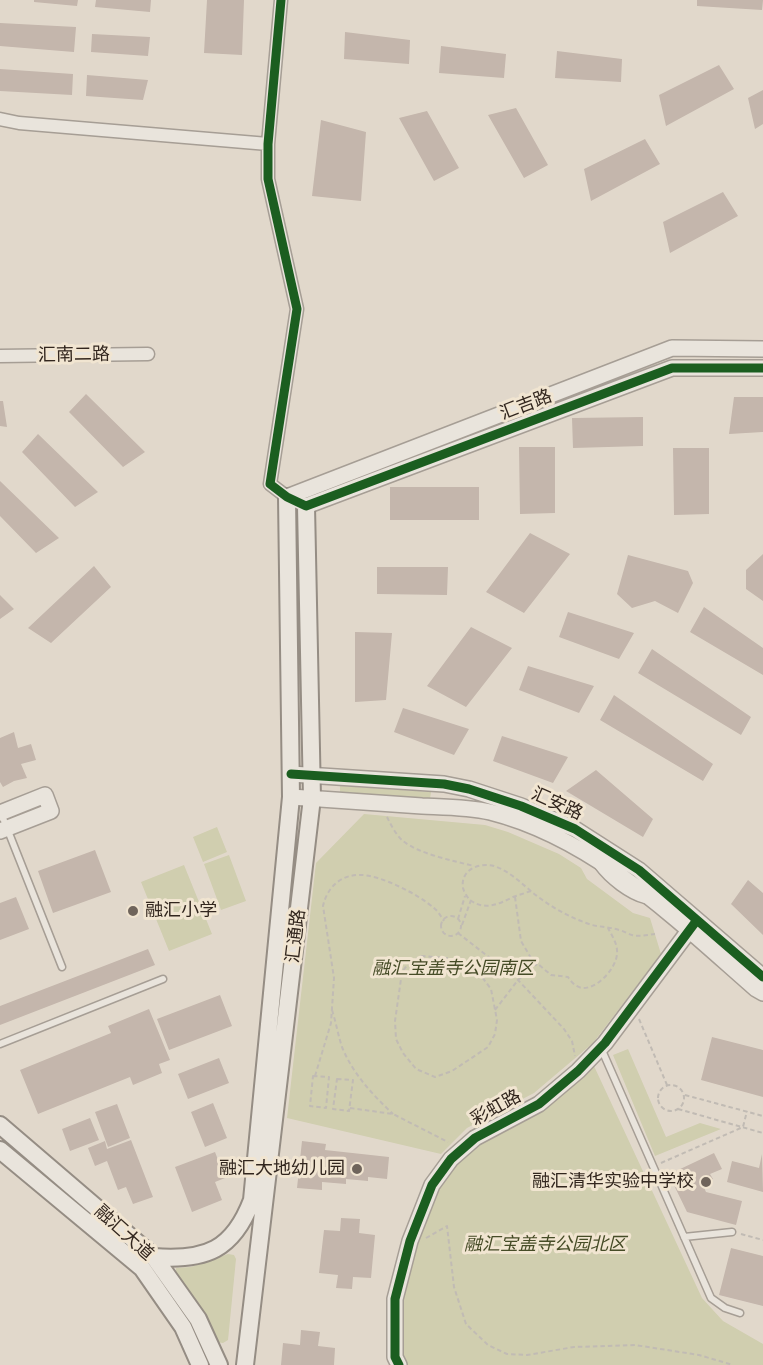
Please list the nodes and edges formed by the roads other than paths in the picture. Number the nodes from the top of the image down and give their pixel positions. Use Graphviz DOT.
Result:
graph roads {
  1 [pos="281,0"];
  2 [pos="0,118"];
  3 [pos="268,144"];
  4 [pos="763,349"];
  5 [pos="148,354"];
  6 [pos="0,356"];
  7 [pos="763,369"];
  8 [pos="287,497"];
  9 [pos="306,506"];
  10 [pos="291,774"];
  11 [pos="312,775"];
  12 [pos="291,797"];
  13 [pos="312,798"];
  14 [pos="0,813"];
  15 [pos="4,830"];
  16 [pos="693,926"];
  17 [pos="62,967"];
  18 [pos="763,977"];
  19 [pos="163,979"];
  20 [pos="763,993"];
  21 [pos="0,1044"];
  22 [pos="601,1048"];
  23 [pos="0,1125"];
  24 [pos="0,1150"];
  25 [pos="732,1232"];
  26 [pos="684,1237"];
  27 [pos="154,1257"];
  28 [pos="740,1313"];
  29 [pos="200,1365"];
  30 [pos="219,1365"];
  31 [pos="245,1365"];
  32 [pos="399,1365"];
  1 -- 3 [label="street"];
  2 -- 3 [label="street"];
  3 -- 8 [label="street"];
  4 -- 8 [label="street, 汇吉路"];
  5 -- 6 [label="street, 汇南二路"];
  7 -- 9 [label="street, 汇吉路"];
  8 -- 9 [label="street"];
  8 -- 10 [label="main road, 汇通路"];
  9 -- 11 [label="main road, 汇通路"];
  10 -- 11 [label="street, 汇安路"];
  10 -- 12 [label="main road, 汇通路"];
  11 -- 13 [label="main road, 汇通路"];
  11 -- 16 [label="street, 汇安路"];
  12 -- 13 [label="street, 汇安路"];
  12 -- 27 [label="main road, 汇通路"];
  13 -- 16 [label="street, 汇安路"];
  13 -- 31 [label="main road, 汇通路"];
  14 -- 15 [label="lane"];
  14 -- 15 [label="street"];
  15 -- 17 [label="lane"];
  16 -- 18 [label="street, 汇安路"];
  16 -- 20 [label="street, 汇安路"];
  16 -- 22 [label="street, 彩虹路"];
  19 -- 21 [label="lane"];
  22 -- 26 [label="lane"];
  22 -- 32 [label="street, 彩虹路"];
  23 -- 27 [label="main road, 融汇大道"];
  24 -- 29 [label="main road, 融汇大道"];
  25 -- 26 [label="lane"];
  26 -- 28 [label="lane"];
  27 -- 30 [label="main road, 融汇大道"];
}
